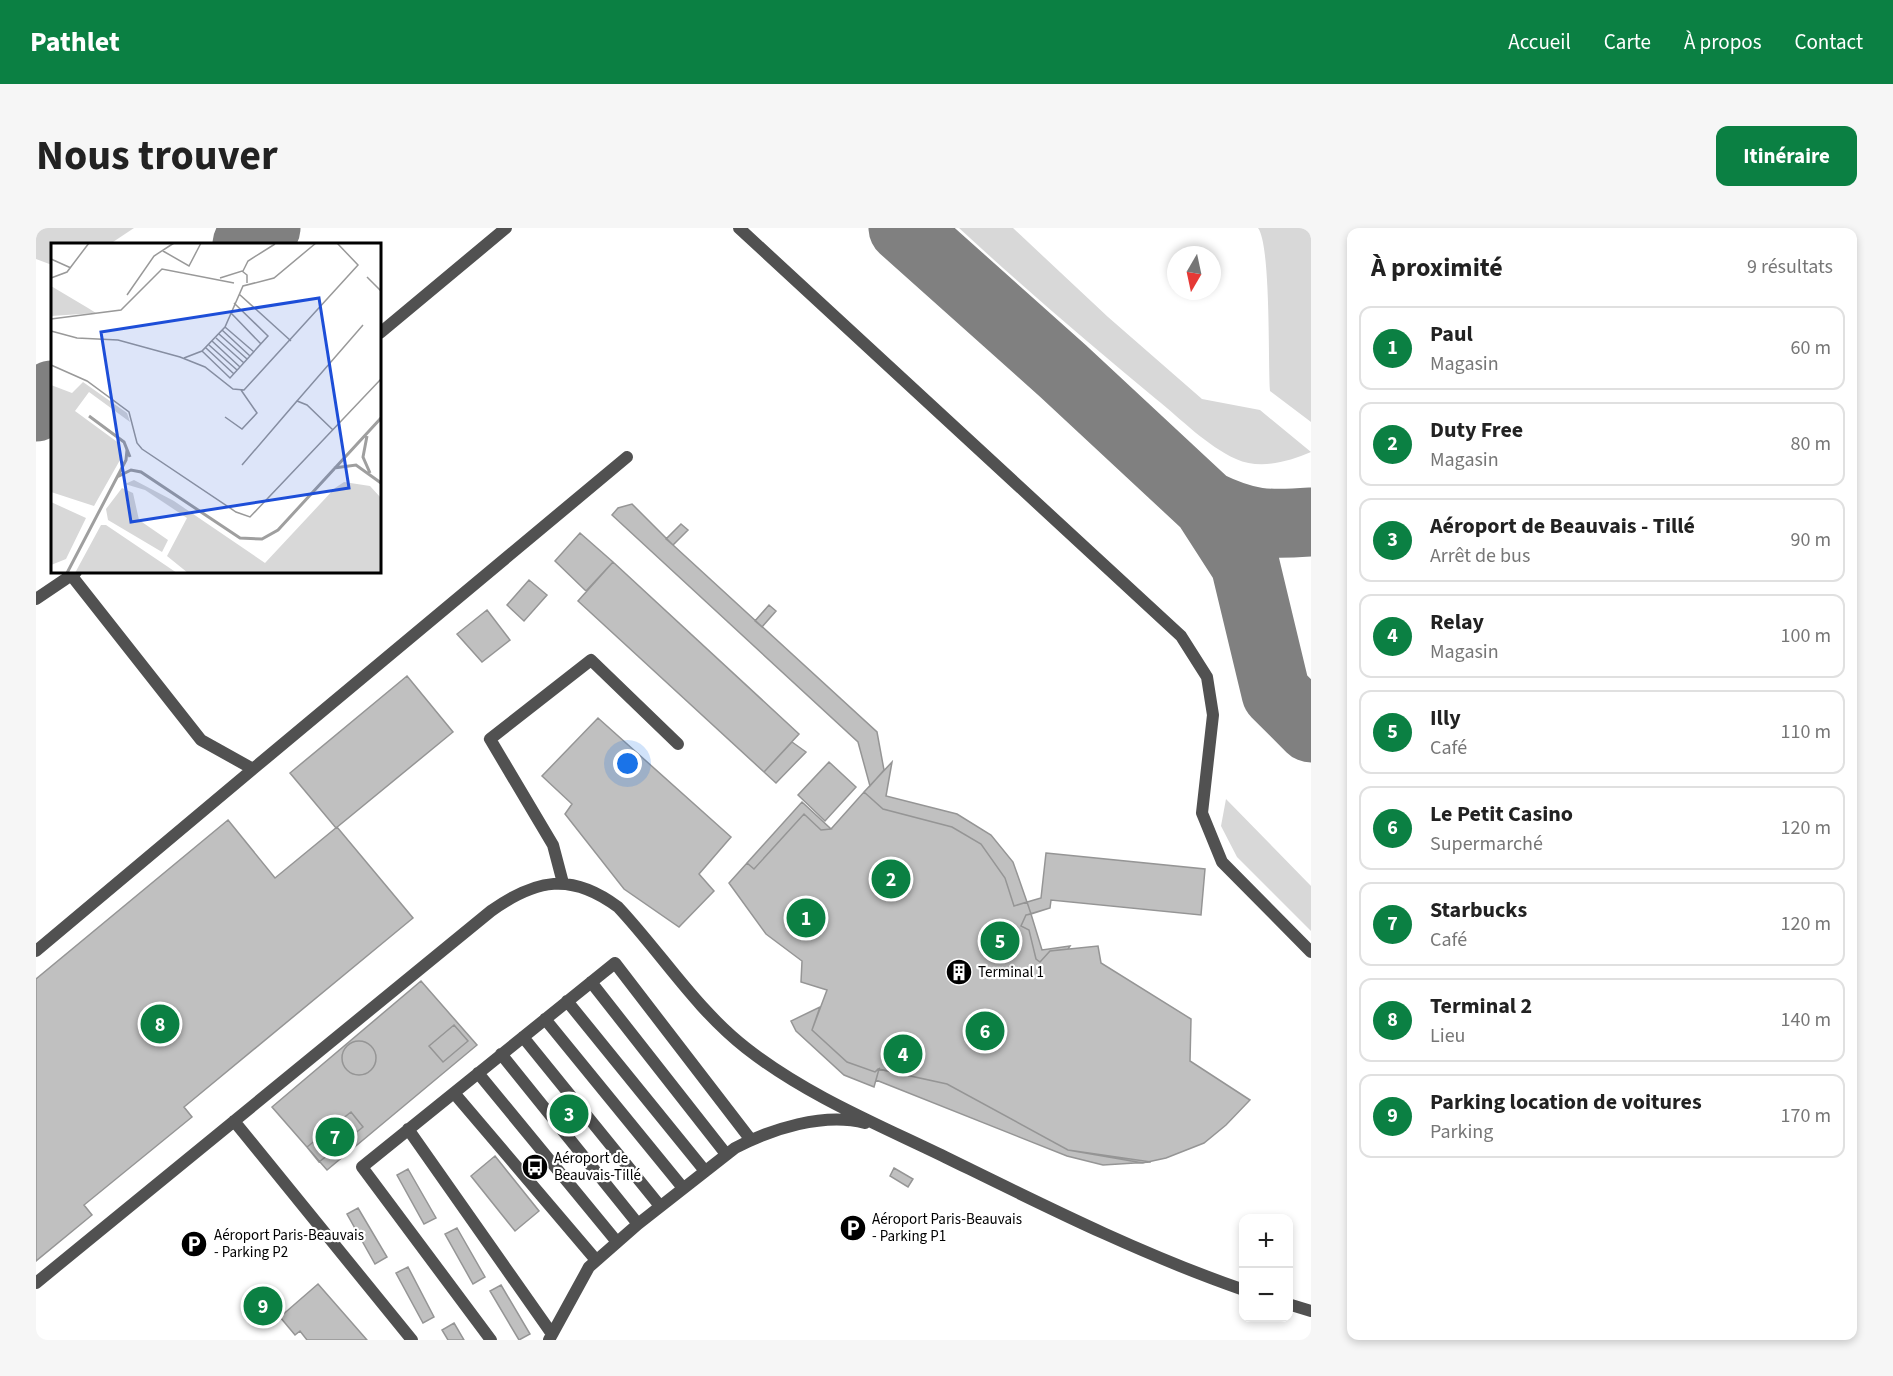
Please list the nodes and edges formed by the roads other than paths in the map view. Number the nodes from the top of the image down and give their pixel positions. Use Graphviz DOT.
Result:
graph roads {
  1 [pos="506,228"];
  2 [pos="739,228"];
  3 [pos="381,332"];
  4 [pos="627,457"];
  5 [pos="73,573"];
  6 [pos="36,598"];
  7 [pos="678,744"];
  8 [pos="253,769"];
  9 [pos="563,883"];
  10 [pos="36,951"];
  11 [pos="1311,952"];
  12 [pos="591,982"];
  13 [pos="567,1001"];
  14 [pos="545,1019"];
  15 [pos="523,1037"];
  16 [pos="501,1054"];
  17 [pos="478,1073"];
  18 [pos="454,1093"];
  19 [pos="234,1121"];
  20 [pos="884,1128"];
  21 [pos="408,1129"];
  22 [pos="750,1140"];
  23 [pos="726,1154"];
  24 [pos="705,1171"];
  25 [pos="683,1188"];
  26 [pos="660,1206"];
  27 [pos="638,1224"];
  28 [pos="617,1242"];
  29 [pos="597,1260"];
  30 [pos="36,1283"];
  31 [pos="1239,1288"];
  32 [pos="1293,1306"];
  33 [pos="1311,1311"];
  34 [pos="551,1337"];
  35 [pos="412,1340"];
  36 [pos="490,1340"];
  1 -- 3 [label="lane"];
  2 -- 11 [label="lane"];
  4 -- 8 [label="lane"];
  5 -- 6 [label="lane"];
  5 -- 8 [label="lane"];
  7 -- 9 [label="lane"];
  8 -- 10 [label="lane"];
  9 -- 19 [label="lane"];
  9 -- 20 [label="lane"];
  12 -- 13 [label="lane"];
  12 -- 22 [label="lane"];
  12 -- 23 [label="lane"];
  13 -- 14 [label="lane"];
  13 -- 24 [label="lane"];
  14 -- 15 [label="lane"];
  14 -- 25 [label="lane"];
  15 -- 16 [label="lane"];
  15 -- 26 [label="lane"];
  16 -- 17 [label="lane"];
  16 -- 27 [label="lane"];
  17 -- 18 [label="lane"];
  17 -- 28 [label="lane"];
  18 -- 21 [label="lane"];
  18 -- 29 [label="lane"];
  19 -- 30 [label="lane"];
  19 -- 35 [label="lane"];
  20 -- 22 [label="lane"];
  20 -- 31 [label="lane"];
  21 -- 34 [label="lane"];
  21 -- 36 [label="lane"];
  22 -- 23 [label="lane"];
  23 -- 24 [label="lane"];
  24 -- 25 [label="lane"];
  25 -- 26 [label="lane"];
  26 -- 27 [label="lane"];
  27 -- 28 [label="lane"];
  28 -- 29 [label="lane"];
  29 -- 34 [label="lane"];
  32 -- 33 [label="lane"];
}
